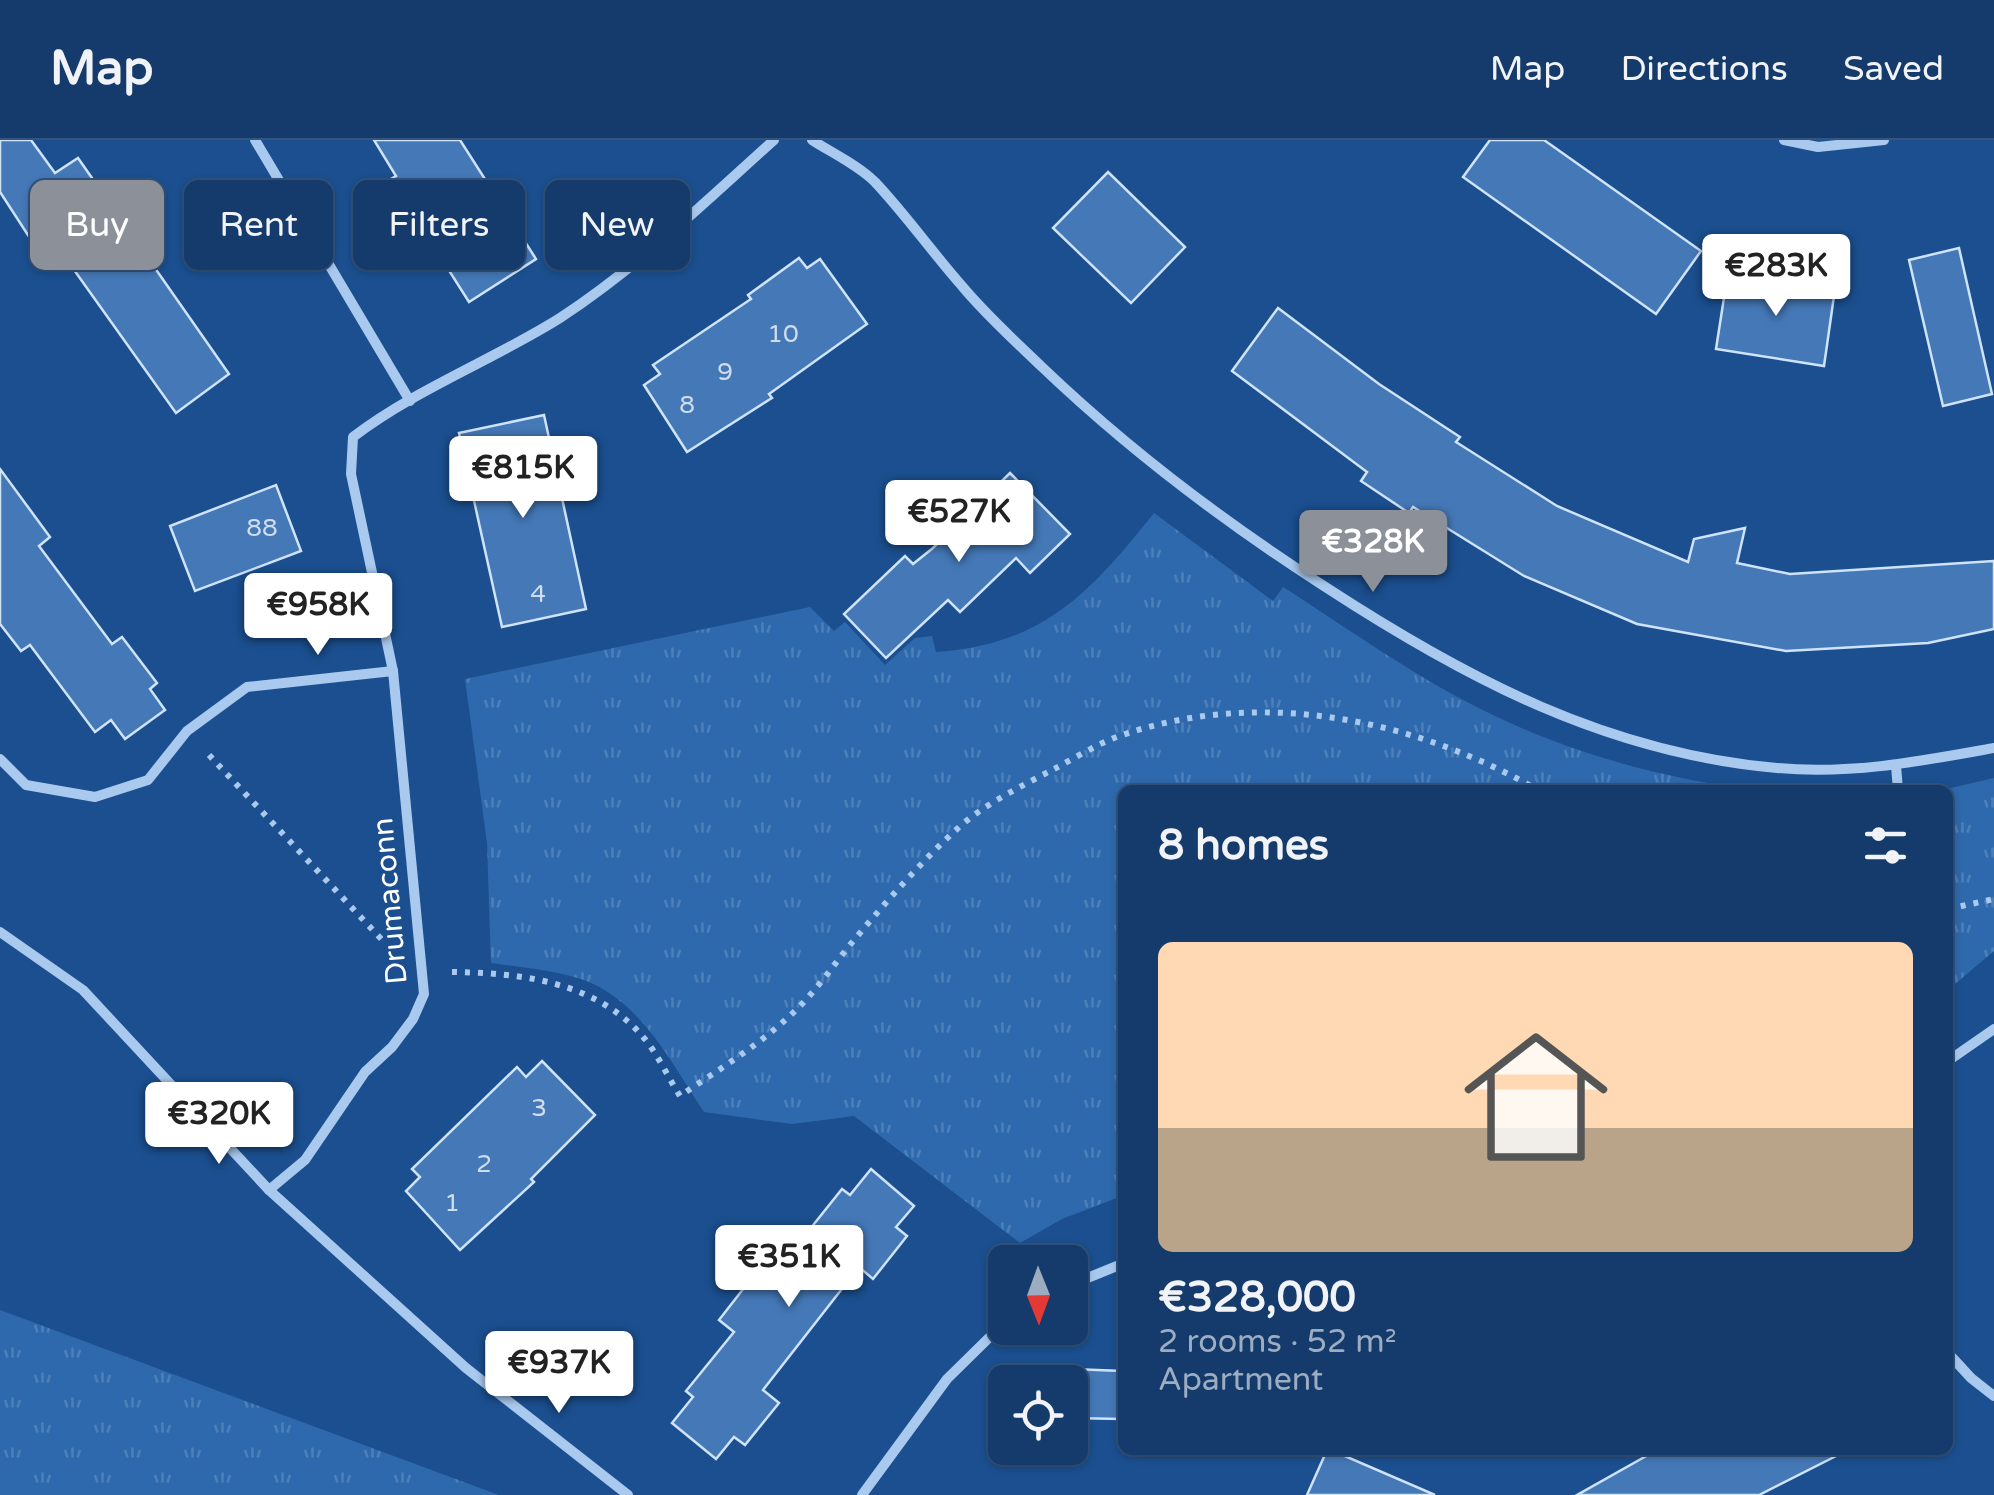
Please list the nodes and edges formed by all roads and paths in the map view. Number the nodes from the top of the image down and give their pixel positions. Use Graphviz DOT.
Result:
graph roads {
  1 [pos="255,140"];
  2 [pos="774,140"];
  3 [pos="812,140"];
  4 [pos="1784,140"];
  5 [pos="1884,140"];
  6 [pos="410,401"];
  7 [pos="393,672"];
  8 [pos="187,731"];
  9 [pos="1994,748"];
  10 [pos="0,759"];
  11 [pos="1896,766"];
  12 [pos="1528,785"];
  13 [pos="1898,785"];
  14 [pos="1994,899"];
  15 [pos="1953,907"];
  16 [pos="0,932"];
  17 [pos="423,971"];
  18 [pos="1994,1029"];
  19 [pos="1953,1058"];
  20 [pos="269,1190"];
  21 [pos="1118,1266"];
  22 [pos="1088,1278"];
  23 [pos="988,1339"];
  24 [pos="1953,1358"];
  25 [pos="1994,1396"];
  26 [pos="628,1495"];
  27 [pos="862,1495"];
  1 -- 6 [label="street"];
  2 -- 6 [label="street, Drumaconn"];
  3 -- 11 [label="street"];
  4 -- 5 [label="street"];
  6 -- 7 [label="street, Drumaconn"];
  7 -- 8 [label="street"];
  7 -- 17 [label="street, Drumaconn"];
  8 -- 10 [label="street"];
  8 -- 17 [label="path"];
  9 -- 11 [label="street"];
  11 -- 13 [label="street"];
  12 -- 17 [label="path"];
  14 -- 15 [label="path"];
  16 -- 20 [label="street"];
  17 -- 20 [label="street, Drumaconn"];
  18 -- 19 [label="street"];
  20 -- 26 [label="street"];
  21 -- 22 [label="street"];
  23 -- 27 [label="street"];
  24 -- 25 [label="street"];
}
